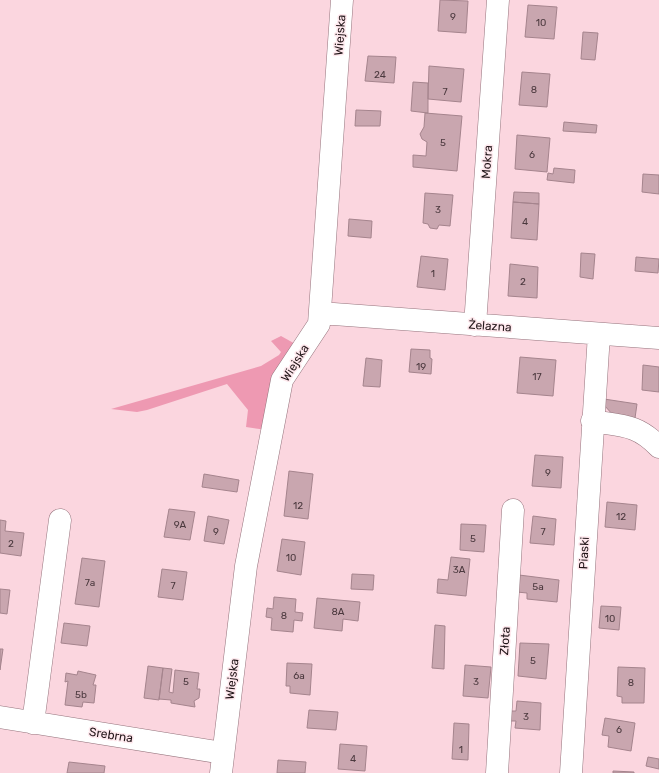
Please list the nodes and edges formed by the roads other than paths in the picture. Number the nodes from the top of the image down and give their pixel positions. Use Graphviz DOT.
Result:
graph roads {
  1 [pos="342,0"];
  2 [pos="498,0"];
  3 [pos="320,314"];
  4 [pos="475,325"];
  5 [pos="599,334"];
  6 [pos="659,338"];
  7 [pos="592,421"];
  8 [pos="659,447"];
  9 [pos="513,510"];
  10 [pos="60,520"];
  11 [pos="0,717"];
  12 [pos="33,723"];
  13 [pos="222,763"];
  14 [pos="497,773"];
  15 [pos="571,773"];
  1 -- 3 [label="street, Wiejska"];
  2 -- 4 [label="street, Mokra"];
  3 -- 4 [label="street, Żelazna"];
  3 -- 13 [label="street, Wiejska"];
  4 -- 5 [label="street, Żelazna"];
  5 -- 6 [label="street, Żelazna"];
  5 -- 7 [label="street, Piaski"];
  7 -- 8 [label="street"];
  7 -- 15 [label="street, Piaski"];
  9 -- 14 [label="street, Złota"];
  10 -- 12 [label="street"];
  11 -- 12 [label="street, Srebrna"];
  12 -- 13 [label="street, Srebrna"];
}
